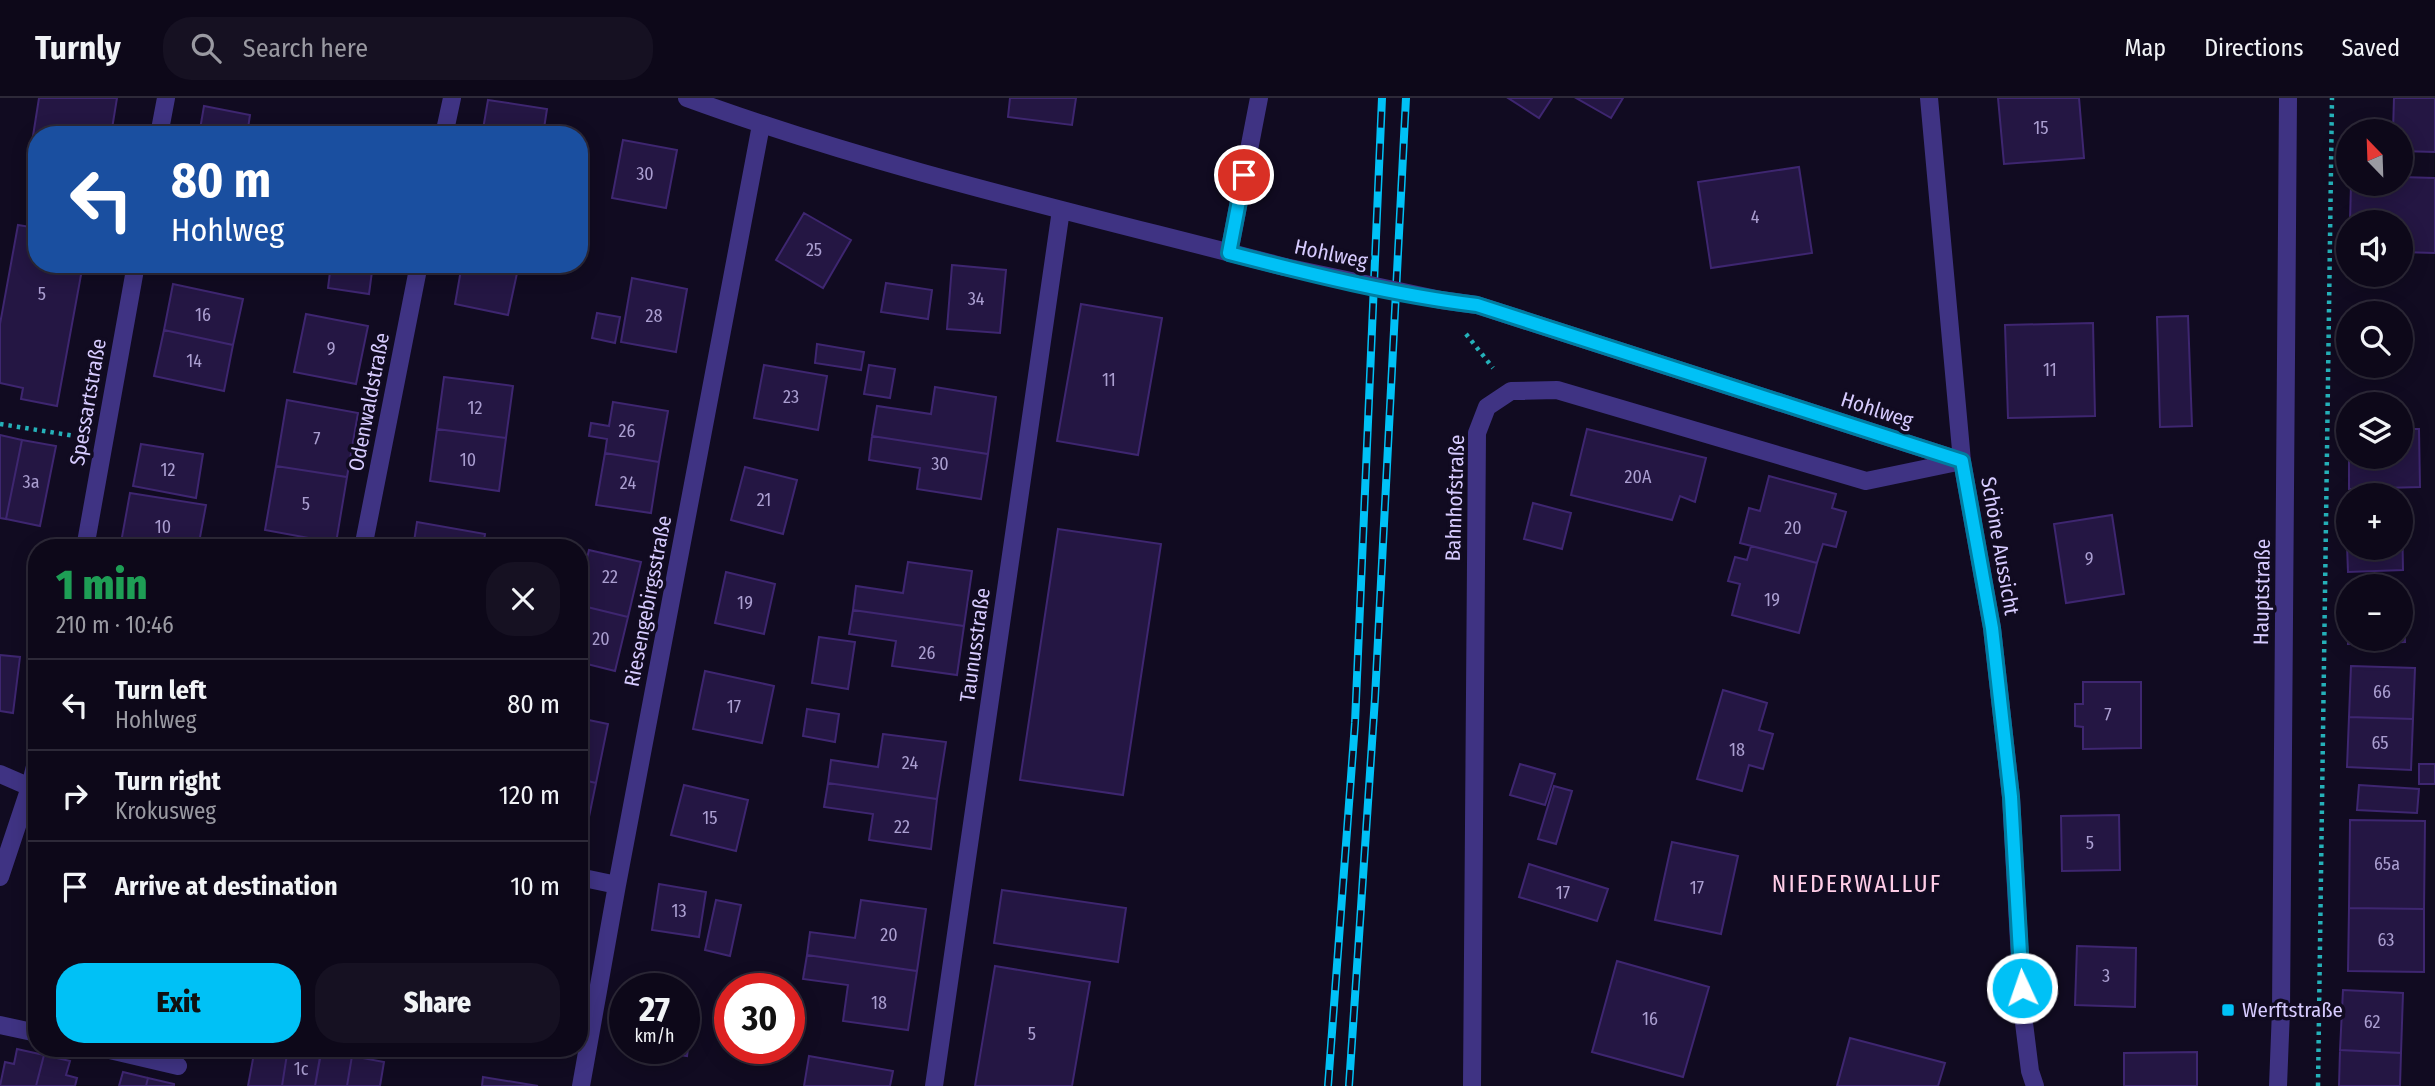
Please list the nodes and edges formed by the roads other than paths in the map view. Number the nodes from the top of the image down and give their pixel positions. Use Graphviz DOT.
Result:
graph roads {
  1 [pos="166,98"];
  2 [pos="452,98"];
  3 [pos="687,98"];
  4 [pos="1259,98"];
  5 [pos="1929,98"];
  6 [pos="2288,98"];
  7 [pos="761,125"];
  8 [pos="161,126"];
  9 [pos="446,126"];
  10 [pos="1061,211"];
  11 [pos="1229,253"];
  12 [pos="134,273"];
  13 [pos="417,273"];
  14 [pos="1962,461"];
  15 [pos="87,539"];
  16 [pos="365,539"];
  17 [pos="0,774"];
  18 [pos="28,786"];
  19 [pos="28,793"];
  20 [pos="0,877"];
  21 [pos="588,879"];
  22 [pos="617,885"];
  23 [pos="0,1025"];
  24 [pos="28,1031"];
  25 [pos="588,1047"];
  26 [pos="140,1057"];
  27 [pos="586,1057"];
  28 [pos="178,1066"];
  29 [pos="581,1086"];
  30 [pos="934,1086"];
  31 [pos="1472,1086"];
  32 [pos="2035,1086"];
  33 [pos="2278,1086"];
  1 -- 8 [label="street"];
  2 -- 9 [label="street"];
  3 -- 7 [label="street, Hohlweg"];
  4 -- 11 [label="street"];
  5 -- 14 [label="street, Schöne Aussicht"];
  6 -- 33 [label="street, Hauptstraße"];
  7 -- 10 [label="street, Hohlweg"];
  7 -- 22 [label="street, Riesengebirgsstraße"];
  10 -- 11 [label="street, Hohlweg"];
  10 -- 30 [label="street, Taunusstraße"];
  11 -- 14 [label="street, Hohlweg, bridge"];
  12 -- 15 [label="street, Spessartstraße"];
  13 -- 16 [label="street, Odenwaldstraße"];
  14 -- 31 [label="street, Bahnhofstraße"];
  14 -- 32 [label="street, Schöne Aussicht"];
  17 -- 18 [label="street"];
  19 -- 20 [label="street"];
  21 -- 22 [label="street"];
  22 -- 25 [label="street, Riesengebirgsstraße"];
  23 -- 24 [label="street"];
  26 -- 28 [label="street"];
  27 -- 29 [label="street, Riesengebirgsstraße"];
}
